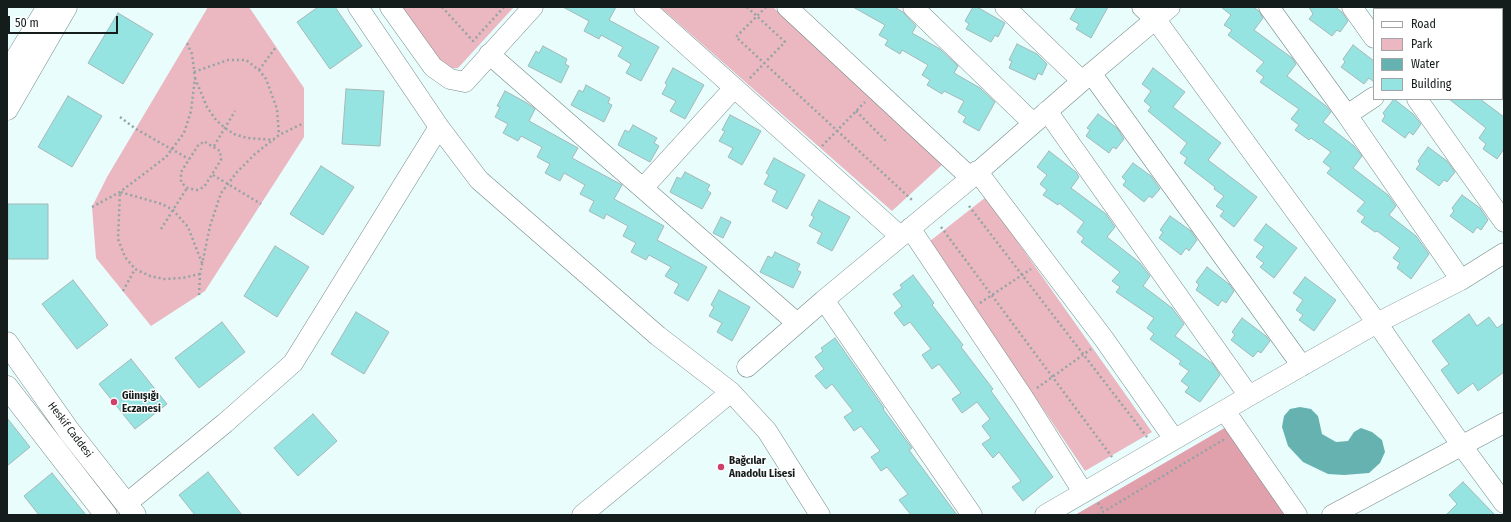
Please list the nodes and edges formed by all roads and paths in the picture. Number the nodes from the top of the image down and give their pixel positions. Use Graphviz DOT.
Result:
graph roads {
  1 [pos="48,7"];
  2 [pos="66,7"];
  3 [pos="358,7"];
  4 [pos="390,7"];
  5 [pos="442,7"];
  6 [pos="504,7"];
  7 [pos="534,7"];
  8 [pos="644,7"];
  9 [pos="747,7"];
  10 [pos="766,7"];
  11 [pos="787,7"];
  12 [pos="913,7"];
  13 [pos="1005,7"];
  14 [pos="1269,7"];
  15 [pos="1352,7"];
  16 [pos="1156,11"];
  17 [pos="756,16"];
  18 [pos="1373,37"];
  19 [pos="187,43"];
  20 [pos="276,47"];
  21 [pos="489,54"];
  22 [pos="765,64"];
  23 [pos="260,70"];
  24 [pos="194,72"];
  25 [pos="7,74"];
  26 [pos="1086,77"];
  27 [pos="195,78"];
  28 [pos="736,89"];
  29 [pos="876,90"];
  30 [pos="1373,98"];
  31 [pos="1418,100"];
  32 [pos="7,109"];
  33 [pos="235,111"];
  34 [pos="856,111"];
  35 [pos="1347,116"];
  36 [pos="120,117"];
  37 [pos="1040,117"];
  38 [pos="304,123"];
  39 [pos="439,127"];
  40 [pos="225,128"];
  41 [pos="837,131"];
  42 [pos="280,135"];
  43 [pos="274,140"];
  44 [pos="888,143"];
  45 [pos="214,146"];
  46 [pos="173,149"];
  47 [pos="812,157"];
  48 [pos="189,159"];
  49 [pos="212,175"];
  50 [pos="974,175"];
  51 [pos="228,184"];
  52 [pos="187,188"];
  53 [pos="643,188"];
  54 [pos="120,192"];
  55 [pos="912,200"];
  56 [pos="261,204"];
  57 [pos="969,206"];
  58 [pos="92,207"];
  59 [pos="173,210"];
  60 [pos="1504,222"];
  61 [pos="941,227"];
  62 [pos="161,229"];
  63 [pos="905,232"];
  64 [pos="1504,253"];
  65 [pos="1044,260"];
  66 [pos="202,263"];
  67 [pos="135,269"];
  68 [pos="200,274"];
  69 [pos="1022,276"];
  70 [pos="1461,280"];
  71 [pos="123,291"];
  72 [pos="993,295"];
  73 [pos="199,296"];
  74 [pos="824,300"];
  75 [pos="967,312"];
  76 [pos="797,322"];
  77 [pos="1377,323"];
  78 [pos="1104,339"];
  79 [pos="7,343"];
  80 [pos="1083,355"];
  81 [pos="1302,366"];
  82 [pos="747,367"];
  83 [pos="1053,377"];
  84 [pos="7,387"];
  85 [pos="731,392"];
  86 [pos="1248,396"];
  87 [pos="1023,397"];
  88 [pos="1225,411"];
  89 [pos="1504,423"];
  90 [pos="1148,438"];
  91 [pos="1174,439"];
  92 [pos="1462,446"];
  93 [pos="1228,447"];
  94 [pos="1114,459"];
  95 [pos="1083,492"];
  96 [pos="1504,503"];
  97 [pos="130,509"];
  98 [pos="584,514"];
  99 [pos="106,515"];
  100 [pos="820,515"];
  101 [pos="972,515"];
  102 [pos="1045,515"];
  103 [pos="1098,515"];
  104 [pos="1297,515"];
  105 [pos="1332,515"];
  1 -- 25 [label="main road"];
  2 -- 32 [label="main road"];
  3 -- 39 [label="street"];
  4 -- 21 [label="street"];
  5 -- 6 [label="path"];
  7 -- 21 [label="street"];
  8 -- 28 [label="street"];
  9 -- 17 [label="path"];
  10 -- 17 [label="path"];
  11 -- 29 [label="street"];
  12 -- 37 [label="street"];
  13 -- 26 [label="street"];
  14 -- 35 [label="street"];
  15 -- 18 [label="street"];
  16 -- 26 [label="street"];
  16 -- 77 [label="street"];
  17 -- 22 [label="path"];
  17 -- 22 [label="path"];
  19 -- 24 [label="path"];
  20 -- 23 [label="path"];
  21 -- 53 [label="street"];
  22 -- 28 [label="path"];
  22 -- 41 [label="path"];
  23 -- 24 [label="path"];
  23 -- 42 [label="path"];
  24 -- 27 [label="path"];
  26 -- 37 [label="street"];
  26 -- 81 [label="street"];
  27 -- 40 [label="path"];
  27 -- 46 [label="path"];
  28 -- 47 [label="street"];
  28 -- 53 [label="street"];
  29 -- 34 [label="path"];
  29 -- 50 [label="street"];
  30 -- 35 [label="street"];
  31 -- 60 [label="street"];
  33 -- 40 [label="path"];
  34 -- 41 [label="path"];
  34 -- 44 [label="path"];
  35 -- 70 [label="street"];
  36 -- 46 [label="path"];
  37 -- 50 [label="street"];
  37 -- 86 [label="street"];
  38 -- 42 [label="path"];
  39 -- 85 [label="street"];
  39 -- 97 [label="street"];
  40 -- 43 [label="path"];
  40 -- 45 [label="path"];
  41 -- 47 [label="path"];
  41 -- 55 [label="path"];
  42 -- 43 [label="path"];
  43 -- 51 [label="path"];
  45 -- 48 [label="path"];
  45 -- 49 [label="path"];
  46 -- 48 [label="path"];
  46 -- 54 [label="path"];
  47 -- 63 [label="street"];
  48 -- 52 [label="path"];
  49 -- 51 [label="path"];
  49 -- 52 [label="path"];
  50 -- 63 [label="street"];
  50 -- 65 [label="street"];
  51 -- 56 [label="path"];
  51 -- 66 [label="path"];
  52 -- 59 [label="path"];
  53 -- 76 [label="street"];
  54 -- 58 [label="path"];
  54 -- 59 [label="path"];
  54 -- 67 [label="path"];
  57 -- 69 [label="path"];
  59 -- 62 [label="path"];
  59 -- 66 [label="path"];
  61 -- 72 [label="path"];
  63 -- 74 [label="street"];
  63 -- 75 [label="street"];
  64 -- 70 [label="street"];
  65 -- 69 [label="path"];
  65 -- 78 [label="street"];
  66 -- 68 [label="path"];
  67 -- 68 [label="path"];
  67 -- 71 [label="path"];
  68 -- 73 [label="path"];
  69 -- 72 [label="path"];
  69 -- 80 [label="path"];
  70 -- 77 [label="street"];
  72 -- 75 [label="path"];
  72 -- 83 [label="path"];
  74 -- 76 [label="street"];
  74 -- 101 [label="street"];
  75 -- 87 [label="street"];
  76 -- 82 [label="street"];
  77 -- 81 [label="street"];
  77 -- 92 [label="street"];
  78 -- 80 [label="path"];
  78 -- 91 [label="street"];
  79 -- 97 [label="main road, Heskif Caddesi"];
  80 -- 83 [label="path"];
  80 -- 90 [label="path"];
  81 -- 86 [label="street"];
  83 -- 87 [label="path"];
  83 -- 94 [label="path"];
  84 -- 99 [label="main road"];
  85 -- 98 [label="street"];
  85 -- 100 [label="street"];
  86 -- 88 [label="street"];
  87 -- 95 [label="street"];
  88 -- 91 [label="street"];
  88 -- 104 [label="street"];
  89 -- 92 [label="street"];
  91 -- 95 [label="street"];
  92 -- 96 [label="street"];
  92 -- 105 [label="street"];
  93 -- 103 [label="path"];
  95 -- 102 [label="street"];
}
